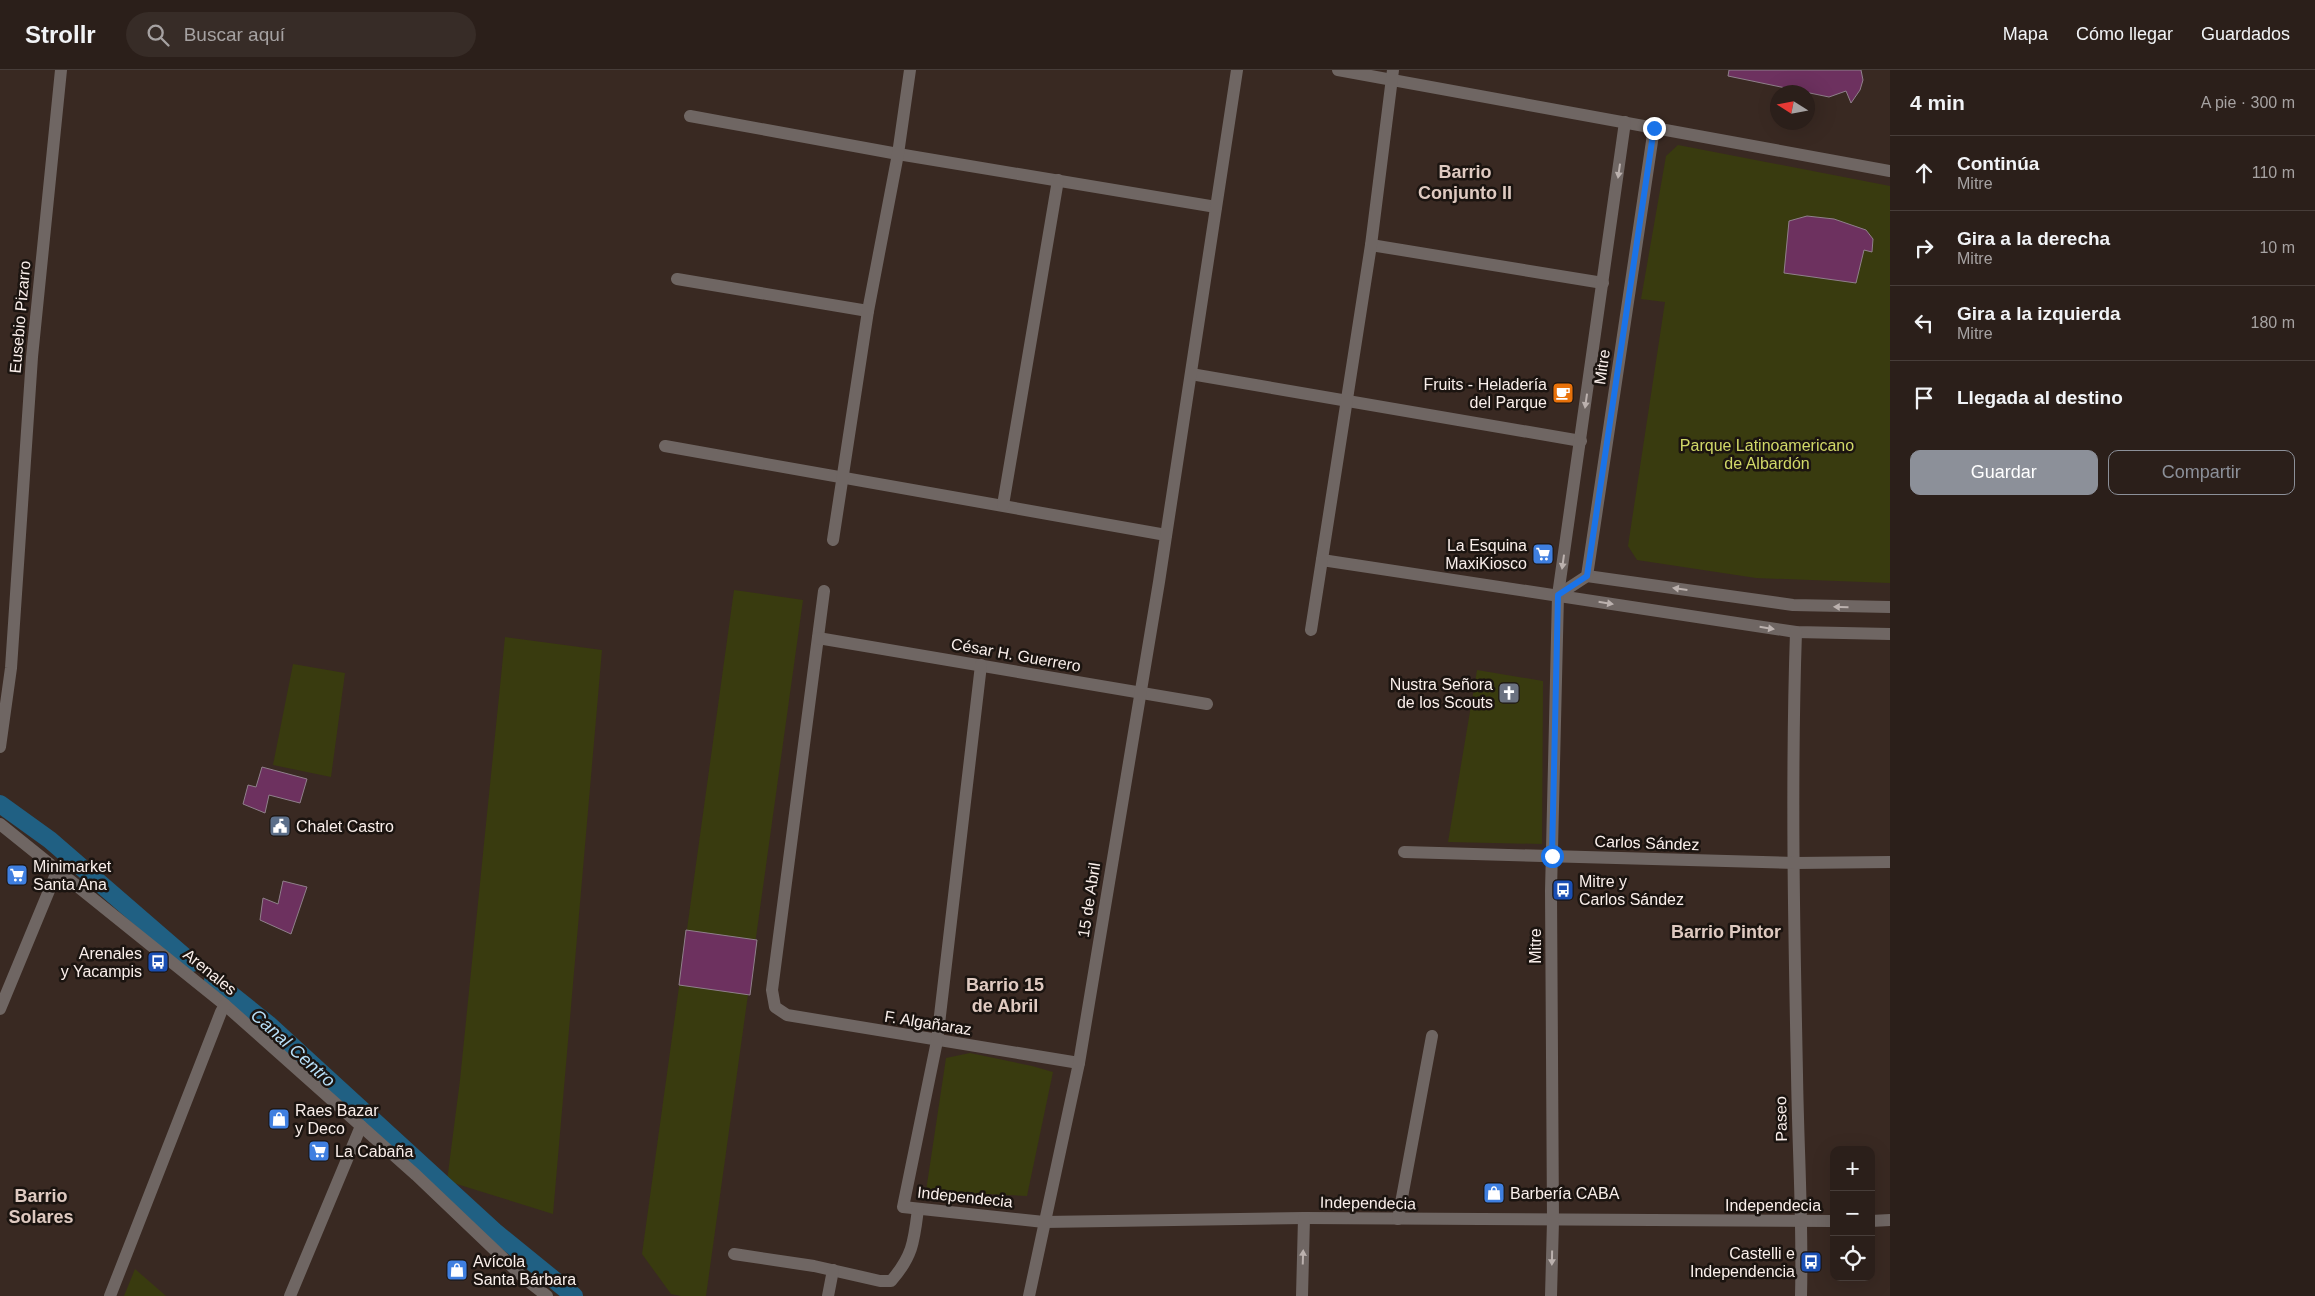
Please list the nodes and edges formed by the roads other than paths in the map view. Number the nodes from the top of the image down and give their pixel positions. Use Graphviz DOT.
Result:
graph roads {
  1 [pos="61,70"];
  2 [pos="910,70"];
  3 [pos="1237,70"];
  4 [pos="1338,70"];
  5 [pos="1393,74"];
  6 [pos="690,116"];
  7 [pos="1626,122"];
  8 [pos="1654,128"];
  9 [pos="898,154"];
  10 [pos="1890,171"];
  11 [pos="1058,180"];
  12 [pos="1216,207"];
  13 [pos="1371,245"];
  14 [pos="677,279"];
  15 [pos="1603,283"];
  16 [pos="868,310"];
  17 [pos="1191,374"];
  18 [pos="1346,401"];
  19 [pos="1581,441"];
  20 [pos="665,446"];
  21 [pos="843,478"];
  22 [pos="1003,505"];
  23 [pos="1166,535"];
  24 [pos="833,540"];
  25 [pos="1322,560"];
  26 [pos="1587,576"];
  27 [pos="824,591"];
  28 [pos="1558,595"];
  29 [pos="1890,607"];
  30 [pos="1311,630"];
  31 [pos="1796,632"];
  32 [pos="1890,634"];
  33 [pos="818,638"];
  34 [pos="981,665"];
  35 [pos="1139,693"];
  36 [pos="1207,704"];
  37 [pos="0,747"];
  38 [pos="0,824"];
  39 [pos="1404,852"];
  40 [pos="1552,856"];
  41 [pos="1890,862"];
  42 [pos="1794,863"];
  43 [pos="58,869"];
  44 [pos="225,1005"];
  45 [pos="0,1009"];
  46 [pos="1432,1036"];
  47 [pos="937,1041"];
  48 [pos="1079,1063"];
  49 [pos="361,1126"];
  50 [pos="918,1209"];
  51 [pos="1304,1218"];
  52 [pos="1398,1219"];
  53 [pos="1890,1220"];
  54 [pos="1553,1221"];
  55 [pos="1800,1221"];
  56 [pos="1830,1221"];
  57 [pos="1875,1221"];
  58 [pos="1044,1222"];
  59 [pos="734,1254"];
  60 [pos="833,1270"];
  61 [pos="110,1296"];
  62 [pos="290,1296"];
  63 [pos="547,1296"];
  64 [pos="828,1296"];
  65 [pos="1029,1296"];
  66 [pos="1302,1296"];
  67 [pos="1551,1296"];
  68 [pos="1801,1296"];
  1 -- 37 [label="street, Eusebio Pizarro"];
  2 -- 9 [label="street"];
  3 -- 12 [label="street, 15 de Abril"];
  4 -- 5 [label="street"];
  5 -- 7 [label="street"];
  5 -- 13 [label="street"];
  6 -- 9 [label="street"];
  7 -- 8 [label="street"];
  7 -- 15 [label="street, Mitre, one-way"];
  8 -- 10 [label="street"];
  8 -- 26 [label="street, Mitre"];
  9 -- 11 [label="street"];
  9 -- 16 [label="street"];
  11 -- 12 [label="street"];
  11 -- 22 [label="street"];
  12 -- 17 [label="street, 15 de Abril"];
  13 -- 15 [label="street"];
  13 -- 18 [label="street"];
  14 -- 16 [label="street"];
  15 -- 19 [label="street, Mitre, one-way"];
  16 -- 21 [label="street"];
  17 -- 18 [label="street"];
  17 -- 23 [label="street, 15 de Abril"];
  18 -- 19 [label="street"];
  18 -- 25 [label="street"];
  19 -- 28 [label="street, Mitre, one-way"];
  20 -- 21 [label="street"];
  21 -- 22 [label="street"];
  21 -- 24 [label="street"];
  22 -- 23 [label="street"];
  23 -- 35 [label="street, 15 de Abril"];
  25 -- 28 [label="street"];
  25 -- 30 [label="street"];
  26 -- 28 [label="street"];
  29 -- 26 [label="street, one-way"];
  27 -- 33 [label="street"];
  28 -- 31 [label="street, one-way"];
  28 -- 40 [label="street, Mitre"];
  31 -- 32 [label="street"];
  31 -- 42 [label="street, Paseo"];
  33 -- 34 [label="street, César H. Guerrero"];
  33 -- 47 [label="street, F. Algañaraz"];
  34 -- 35 [label="street, César H. Guerrero"];
  34 -- 47 [label="street"];
  35 -- 36 [label="street, César H. Guerrero"];
  35 -- 48 [label="street, 15 de Abril"];
  38 -- 43 [label="street, Arenales"];
  39 -- 40 [label="street, Carlos Sández"];
  40 -- 42 [label="street, Carlos Sández"];
  40 -- 54 [label="street, Mitre"];
  41 -- 42 [label="street, Carlos Sández"];
  42 -- 55 [label="street, Paseo"];
  43 -- 44 [label="street, Arenales"];
  43 -- 45 [label="street"];
  44 -- 49 [label="street, Arenales"];
  44 -- 61 [label="street"];
  46 -- 52 [label="street"];
  47 -- 48 [label="street, F. Algañaraz"];
  47 -- 50 [label="street, Independecia"];
  48 -- 58 [label="street, 15 de Abril"];
  49 -- 62 [label="street"];
  49 -- 63 [label="street, Arenales"];
  50 -- 58 [label="street, Independecia"];
  50 -- 60 [label="street"];
  51 -- 52 [label="street, Independecia"];
  51 -- 58 [label="street, Independecia"];
  66 -- 51 [label="street, one-way"];
  52 -- 54 [label="street, Independecia"];
  53 -- 57 [label="street"];
  54 -- 55 [label="street, Independecia"];
  54 -- 67 [label="street, Mitre, one-way"];
  55 -- 56 [label="street, Independecia"];
  55 -- 68 [label="street, Paseo"];
  58 -- 65 [label="street, 15 de Abril"];
  59 -- 60 [label="street"];
  60 -- 64 [label="street"];
}
